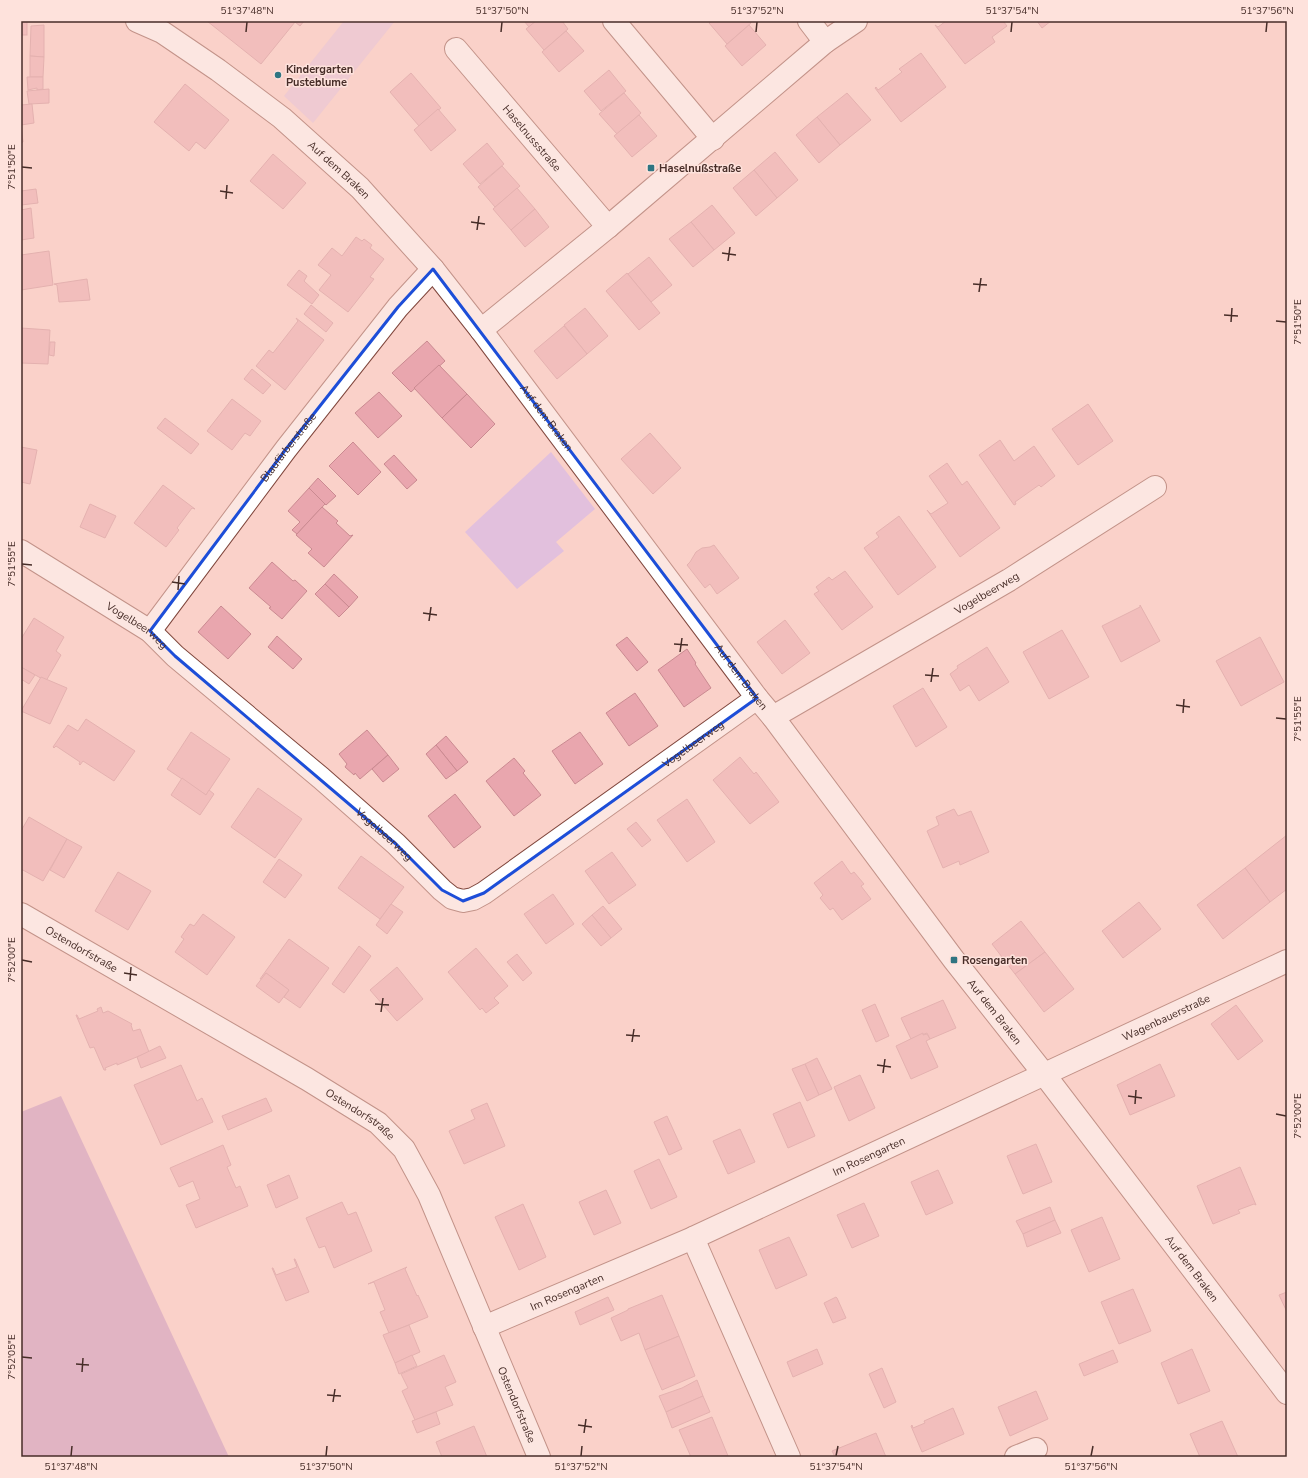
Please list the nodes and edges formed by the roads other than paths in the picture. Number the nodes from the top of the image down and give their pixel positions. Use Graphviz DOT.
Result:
graph roads {
  1 [pos="137,21"];
  2 [pos="614,21"];
  3 [pos="809,21"];
  4 [pos="856,21"];
  5 [pos="825,42"];
  6 [pos="456,49"];
  7 [pos="713,139"];
  8 [pos="608,227"];
  9 [pos="433,269"];
  10 [pos="481,330"];
  11 [pos="1155,487"];
  12 [pos="21,550"];
  13 [pos="150,631"];
  14 [pos="757,698"];
  15 [pos="773,716"];
  16 [pos="21,914"];
  17 [pos="1287,961"];
  18 [pos="1044,1074"];
  19 [pos="693,1238"];
  20 [pos="484,1327"];
  21 [pos="1287,1393"];
  22 [pos="1036,1449"];
  23 [pos="539,1457"];
  24 [pos="789,1457"];
  25 [pos="1016,1457"];
  1 -- 9 [label="street, Auf dem Braken"];
  2 -- 7 [label="street"];
  3 -- 5 [label="street"];
  4 -- 5 [label="street"];
  5 -- 7 [label="street"];
  6 -- 8 [label="street, Haselnussstraße"];
  7 -- 8 [label="street"];
  8 -- 10 [label="street"];
  9 -- 10 [label="street, Auf dem Braken"];
  9 -- 13 [label="street, Blaufärberstraße"];
  10 -- 14 [label="street, Auf dem Braken"];
  11 -- 15 [label="street, Vogelbeerweg"];
  12 -- 13 [label="street, Vogelbeerweg"];
  13 -- 14 [label="street, Vogelbeerweg"];
  14 -- 15 [label="street, Auf dem Braken"];
  15 -- 18 [label="street, Auf dem Braken"];
  16 -- 20 [label="street, Ostendorfstraße"];
  17 -- 18 [label="street, Wagenbauerstraße"];
  18 -- 19 [label="street, Im Rosengarten"];
  18 -- 21 [label="street, Auf dem Braken"];
  19 -- 20 [label="street, Im Rosengarten"];
  19 -- 24 [label="street"];
  20 -- 23 [label="street, Ostendorfstraße"];
  22 -- 25 [label="street"];
}
